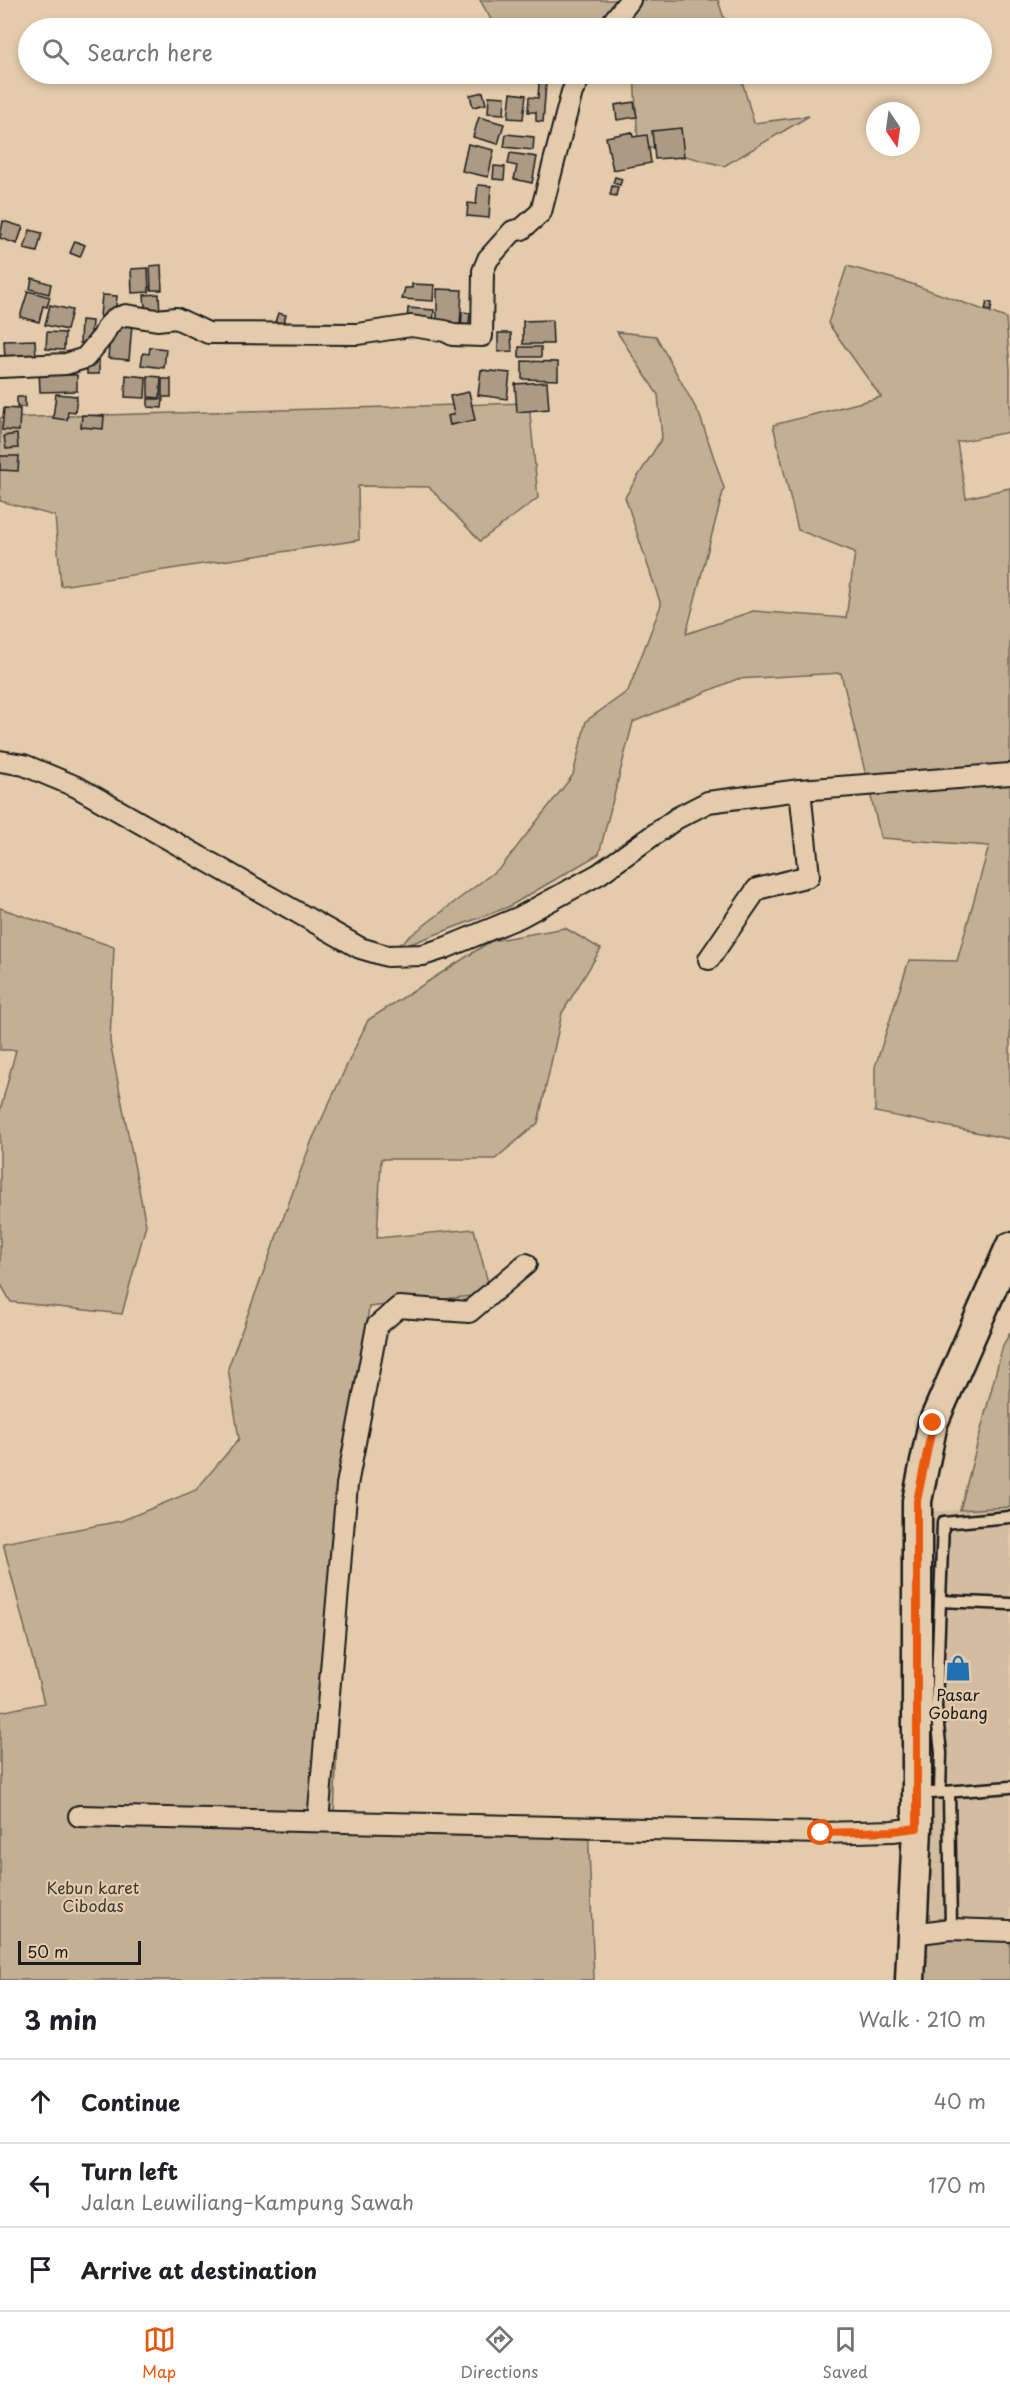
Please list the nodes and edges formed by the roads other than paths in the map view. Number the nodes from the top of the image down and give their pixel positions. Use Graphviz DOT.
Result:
graph roads {
  1 [pos="630,0"];
  2 [pos="616,18"];
  3 [pos="576,84"];
  4 [pos="0,367"];
  5 [pos="0,761"];
  6 [pos="1010,774"];
  7 [pos="800,790"];
  8 [pos="709,959"];
  9 [pos="1010,1247"];
  10 [pos="525,1264"];
  11 [pos="1010,1517"];
  12 [pos="940,1601"];
  13 [pos="1010,1604"];
  14 [pos="1010,1787"];
  15 [pos="935,1793"];
  16 [pos="78,1816"];
  17 [pos="318,1821"];
  18 [pos="917,1828"];
  19 [pos="951,1929"];
  20 [pos="1010,1930"];
  21 [pos="912,1934"];
  22 [pos="910,1980"];
  1 -- 2 [label="street"];
  3 -- 4 [label="street"];
  5 -- 7 [label="street"];
  6 -- 7 [label="street"];
  7 -- 8 [label="street"];
  9 -- 15 [label="main road"];
  10 -- 17 [label="street"];
  11 -- 12 [label="lane"];
  12 -- 13 [label="lane"];
  12 -- 15 [label="lane"];
  14 -- 15 [label="lane"];
  15 -- 18 [label="main road"];
  15 -- 19 [label="lane"];
  16 -- 17 [label="street"];
  17 -- 18 [label="street"];
  18 -- 21 [label="main road"];
  19 -- 20 [label="street"];
  19 -- 21 [label="street"];
  21 -- 22 [label="main road"];
}
